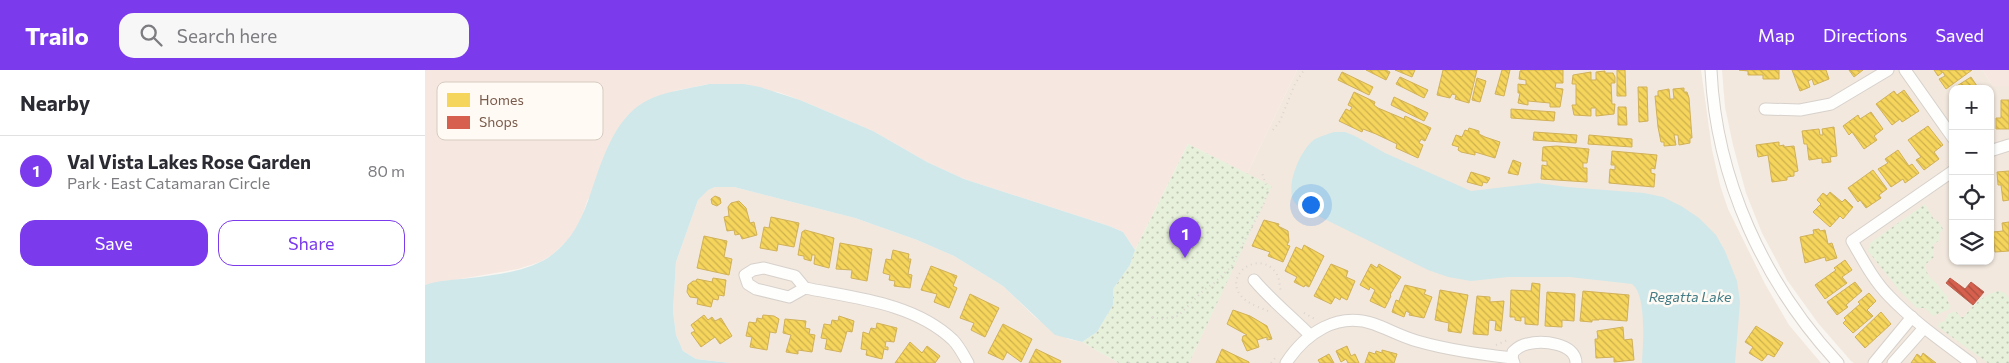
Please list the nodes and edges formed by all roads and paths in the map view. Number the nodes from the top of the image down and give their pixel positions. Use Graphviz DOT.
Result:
graph roads {
  1 [pos="1304,70"];
  2 [pos="1711,70"];
  3 [pos="1888,70"];
  4 [pos="1905,70"];
  5 [pos="1765,109"];
  6 [pos="1273,130"];
  7 [pos="1949,132"];
  8 [pos="2009,145"];
  9 [pos="1994,150"];
  10 [pos="1262,173"];
  11 [pos="1949,174"];
  12 [pos="1254,280"];
  13 [pos="805,288"];
  14 [pos="1152,317"];
  15 [pos="1912,317"];
  16 [pos="1924,328"];
  17 [pos="1310,335"];
  18 [pos="1513,361"];
  19 [pos="968,363"];
  20 [pos="1286,363"];
  21 [pos="1576,363"];
  22 [pos="1838,363"];
  23 [pos="1874,363"];
  24 [pos="1893,363"];
  25 [pos="1971,363"];
  1 -- 6 [label="path"];
  2 -- 22 [label="street"];
  3 -- 5 [label="street"];
  4 -- 7 [label="street"];
  8 -- 9 [label="street"];
  10 -- 14 [label="path"];
  11 -- 15 [label="street"];
  12 -- 17 [label="street"];
  13 -- 19 [label="street"];
  15 -- 16 [label="street"];
  15 -- 23 [label="street"];
  16 -- 24 [label="street"];
  16 -- 25 [label="street"];
  17 -- 18 [label="street"];
  17 -- 20 [label="street"];
  18 -- 21 [label="street"];
}
